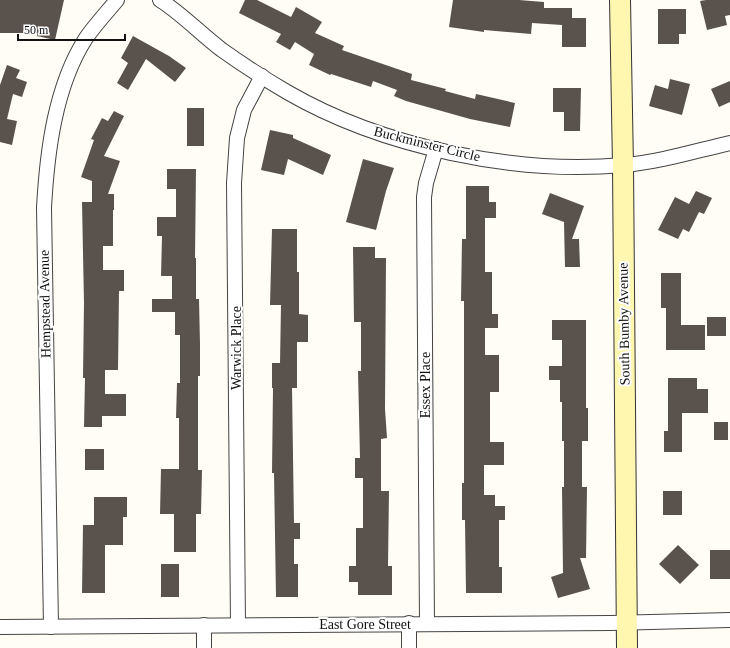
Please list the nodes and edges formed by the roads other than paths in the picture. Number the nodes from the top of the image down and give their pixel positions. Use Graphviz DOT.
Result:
graph roads {
  1 [pos="117,0"];
  2 [pos="160,0"];
  3 [pos="620,0"];
  4 [pos="262,76"];
  5 [pos="730,143"];
  6 [pos="436,149"];
  7 [pos="623,166"];
  8 [pos="730,620"];
  9 [pos="627,622"];
  10 [pos="409,623"];
  11 [pos="427,623"];
  12 [pos="204,625"];
  13 [pos="238,625"];
  14 [pos="0,627"];
  15 [pos="51,627"];
  16 [pos="204,648"];
  17 [pos="409,648"];
  18 [pos="627,648"];
  1 -- 15 [label="street, Hempstead Avenue"];
  2 -- 4 [label="street, Buckminster Circle"];
  3 -- 7 [label="street, South Bumby Avenue"];
  4 -- 6 [label="street, Buckminster Circle"];
  4 -- 13 [label="street, Warwick Place"];
  5 -- 7 [label="street, Buckminster Circle"];
  6 -- 7 [label="street, Buckminster Circle"];
  6 -- 11 [label="street, Essex Place"];
  7 -- 9 [label="street, South Bumby Avenue"];
  8 -- 9 [label="street, East Gore Street"];
  9 -- 11 [label="street, East Gore Street"];
  9 -- 18 [label="street, South Bumby Avenue"];
  10 -- 11 [label="street, East Gore Street"];
  10 -- 13 [label="street, East Gore Street"];
  10 -- 17 [label="street"];
  12 -- 13 [label="street, East Gore Street"];
  12 -- 15 [label="street, East Gore Street"];
  12 -- 16 [label="street"];
  14 -- 15 [label="street, East Gore Street"];
}
